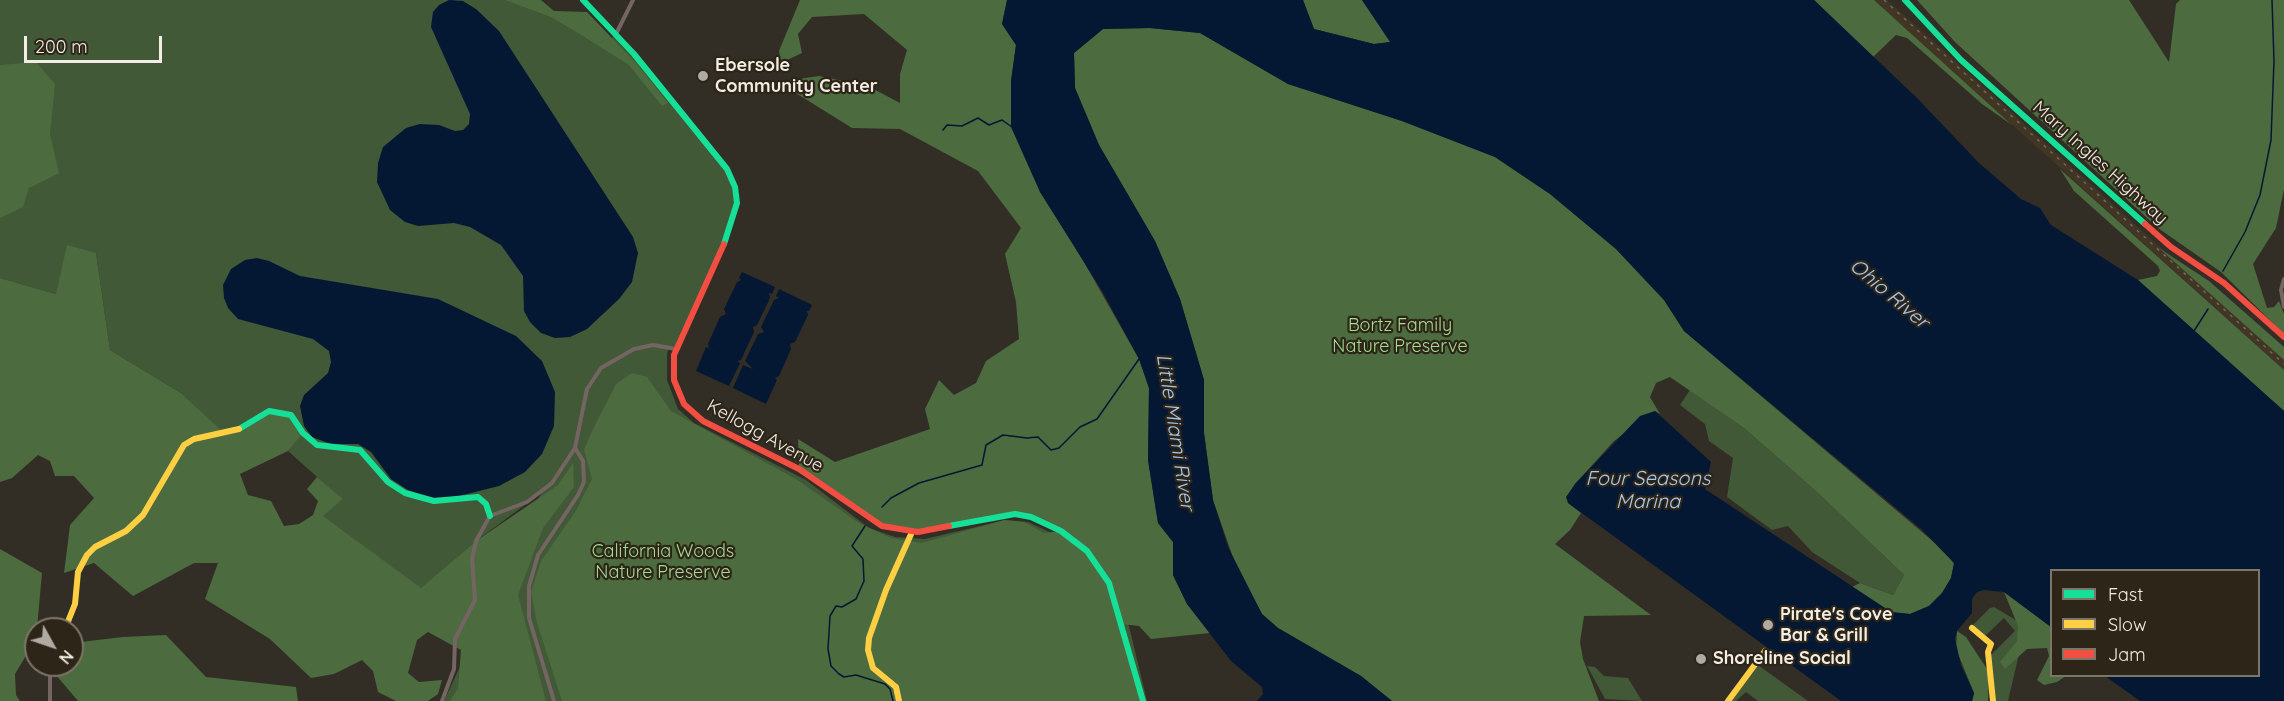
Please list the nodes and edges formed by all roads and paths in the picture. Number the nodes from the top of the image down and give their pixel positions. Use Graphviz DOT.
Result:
graph roads {
  1 [pos="583,0"];
  2 [pos="633,0"];
  3 [pos="1905,0"];
  4 [pos="616,34"];
  5 [pos="2284,279"];
  6 [pos="2284,307"];
  7 [pos="2284,337"];
  8 [pos="676,349"];
  9 [pos="575,448"];
  10 [pos="490,516"];
  11 [pos="912,532"];
  12 [pos="70,617"];
  13 [pos="1972,628"];
  14 [pos="1765,651"];
  15 [pos="50,677"];
  16 [pos="50,701"];
  17 [pos="442,701"];
  18 [pos="554,701"];
  19 [pos="899,701"];
  20 [pos="1143,701"];
  21 [pos="1728,701"];
  22 [pos="1992,701"];
  1 -- 4 [label="street, Kellogg Avenue"];
  2 -- 4 [label="street"];
  3 -- 7 [label="street, Mary Ingles Highway"];
  4 -- 8 [label="street, Kellogg Avenue"];
  5 -- 6 [label="street"];
  8 -- 9 [label="street"];
  8 -- 11 [label="street, Kellogg Avenue"];
  9 -- 10 [label="street"];
  9 -- 18 [label="street"];
  10 -- 12 [label="street"];
  10 -- 17 [label="street"];
  11 -- 19 [label="street"];
  11 -- 20 [label="street, Kellogg Avenue"];
  13 -- 22 [label="street"];
  14 -- 21 [label="street"];
  15 -- 16 [label="street"];
}
